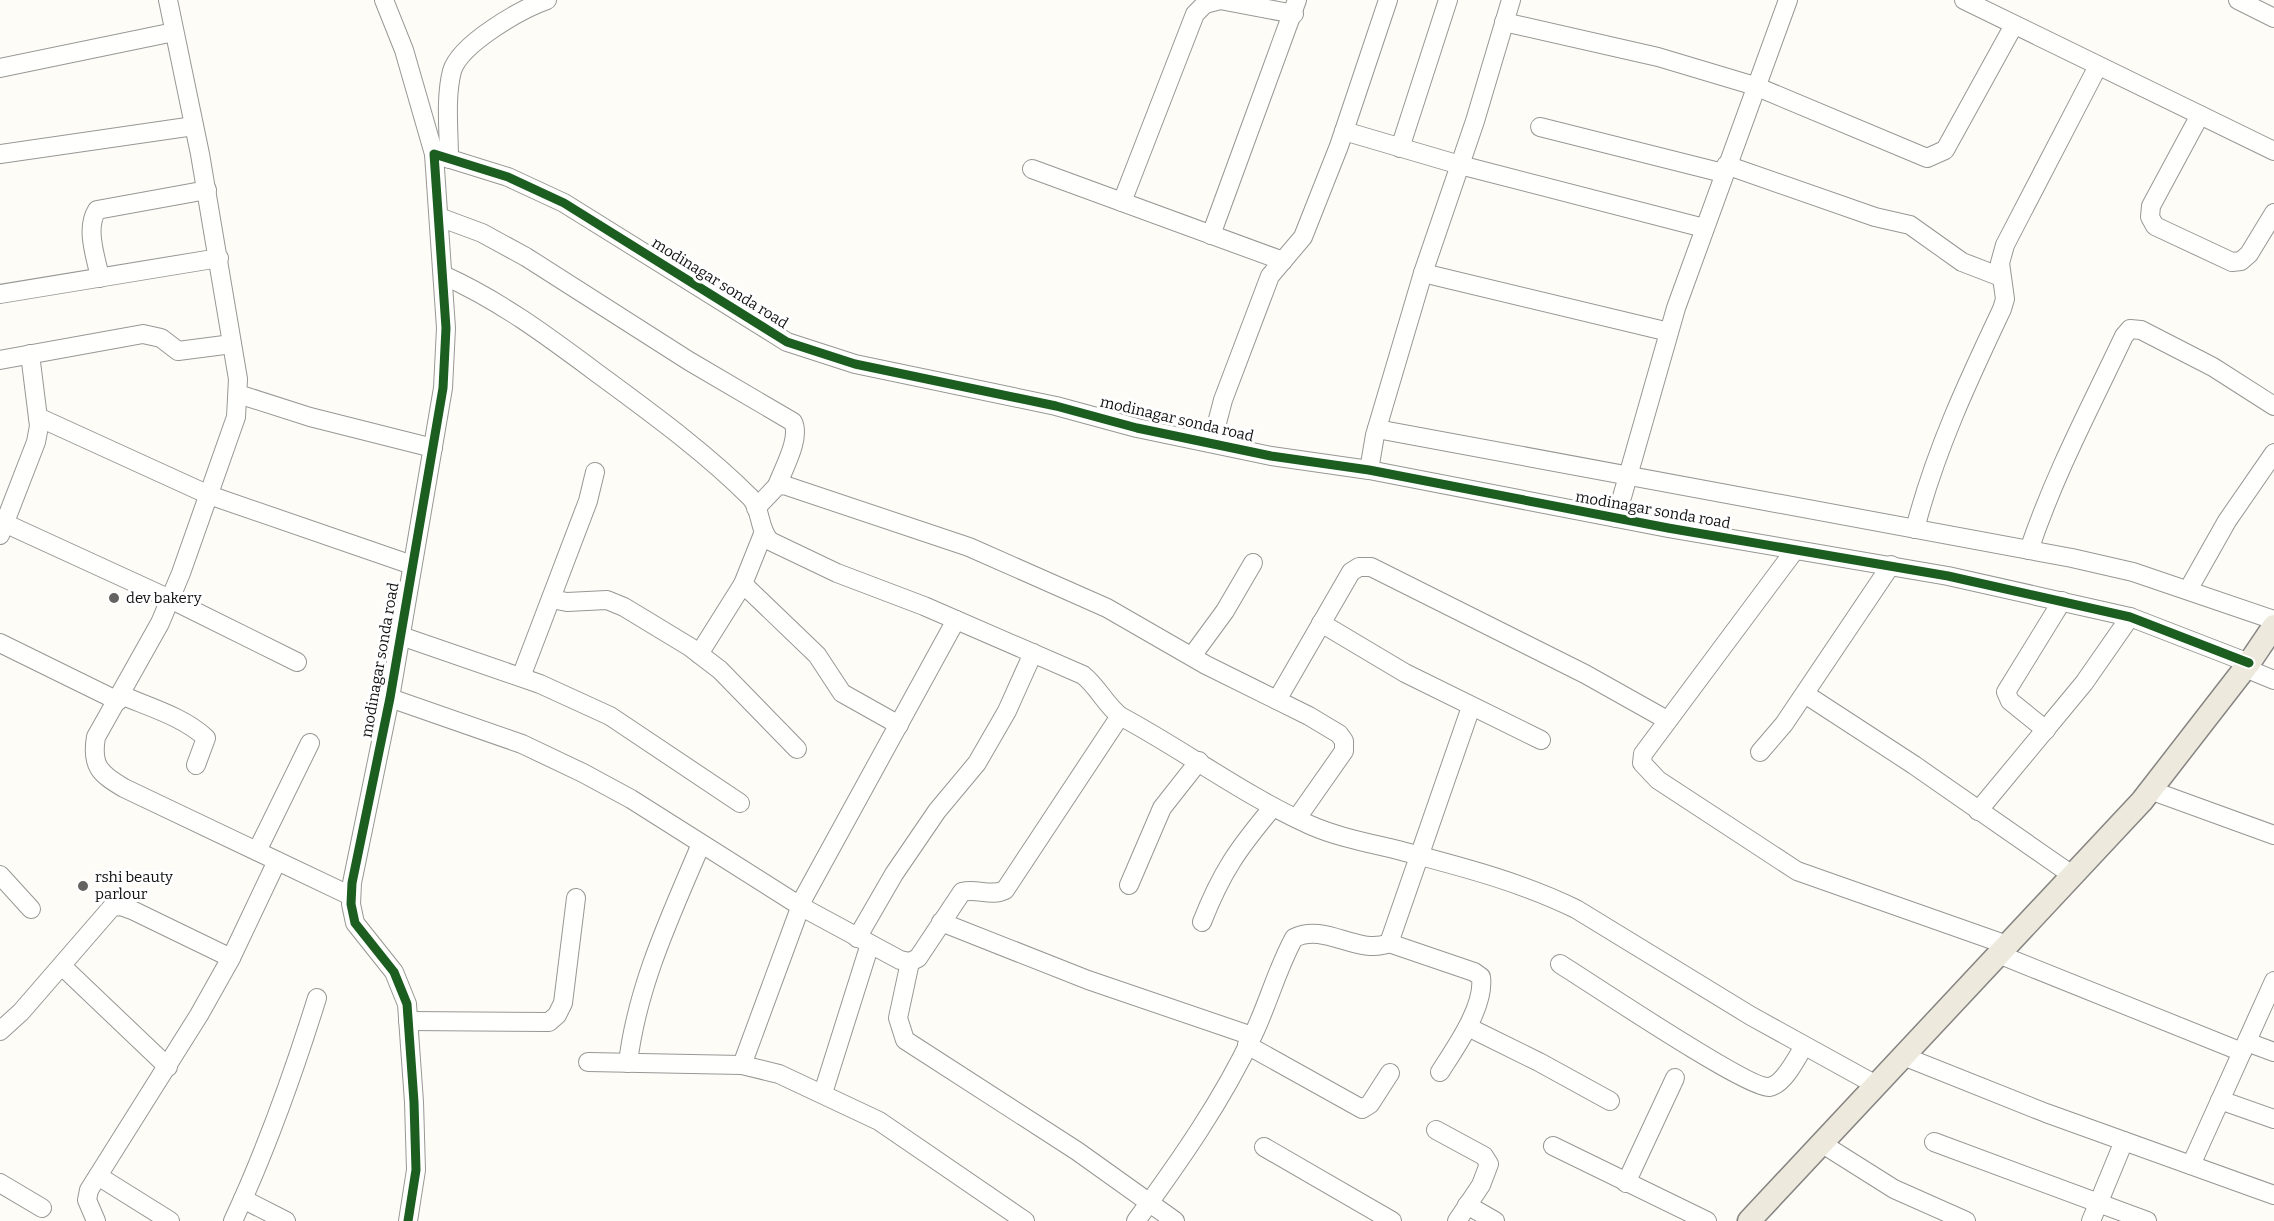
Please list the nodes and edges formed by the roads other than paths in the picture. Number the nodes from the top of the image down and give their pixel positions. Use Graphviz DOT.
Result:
graph roads {
  1 [pos="168,0"];
  2 [pos="384,0"];
  3 [pos="546,0"];
  4 [pos="1220,0"];
  5 [pos="1388,0"];
  6 [pos="1448,0"];
  7 [pos="1511,0"];
  8 [pos="1788,0"];
  9 [pos="1964,0"];
  10 [pos="2238,0"];
  11 [pos="1296,7"];
  12 [pos="2274,18"];
  13 [pos="1504,22"];
  14 [pos="2014,25"];
  15 [pos="174,32"];
  16 [pos="2098,66"];
  17 [pos="0,68"];
  18 [pos="1755,86"];
  19 [pos="2200,115"];
  20 [pos="194,126"];
  21 [pos="1540,127"];
  22 [pos="1344,131"];
  23 [pos="1400,148"];
  24 [pos="2274,150"];
  25 [pos="0,154"];
  26 [pos="442,156"];
  27 [pos="1460,165"];
  28 [pos="1032,169"];
  29 [pos="1725,169"];
  30 [pos="207,190"];
  31 [pos="1122,202"];
  32 [pos="2274,213"];
  33 [pos="440,217"];
  34 [pos="1704,228"];
  35 [pos="1211,234"];
  36 [pos="219,258"];
  37 [pos="1284,261"];
  38 [pos="1423,273"];
  39 [pos="443,275"];
  40 [pos="2001,277"];
  41 [pos="100,278"];
  42 [pos="0,294"];
  43 [pos="1669,332"];
  44 [pos="232,344"];
  45 [pos="30,354"];
  46 [pos="0,360"];
  47 [pos="238,394"];
  48 [pos="2274,406"];
  49 [pos="38,417"];
  50 [pos="1376,432"];
  51 [pos="1213,435"];
  52 [pos="433,448"];
  53 [pos="2274,453"];
  54 [pos="1369,466"];
  55 [pos="596,472"];
  56 [pos="777,486"];
  57 [pos="210,495"];
  58 [pos="1621,496"];
  59 [pos="756,508"];
  60 [pos="2,526"];
  61 [pos="1916,529"];
  62 [pos="762,534"];
  63 [pos="1795,550"];
  64 [pos="2029,550"];
  65 [pos="1253,562"];
  66 [pos="412,565"];
  67 [pos="1890,565"];
  68 [pos="743,584"];
  69 [pos="2188,590"];
  70 [pos="170,599"];
  71 [pos="551,599"];
  72 [pos="2062,601"];
  73 [pos="2130,617"];
  74 [pos="956,620"];
  75 [pos="1321,623"];
  76 [pos="2273,625"];
  77 [pos="401,636"];
  78 [pos="0,643"];
  79 [pos="1033,653"];
  80 [pos="699,654"];
  81 [pos="1192,656"];
  82 [pos="297,662"];
  83 [pos="2249,663"];
  84 [pos="521,677"];
  85 [pos="2274,680"];
  86 [pos="1804,694"];
  87 [pos="120,698"];
  88 [pos="390,698"];
  89 [pos="1277,700"];
  90 [pos="1471,707"];
  91 [pos="1120,716"];
  92 [pos="1667,720"];
  93 [pos="899,725"];
  94 [pos="2046,730"];
  95 [pos="1541,740"];
  96 [pos="310,743"];
  97 [pos="797,749"];
  98 [pos="1760,752"];
  99 [pos="1198,761"];
  100 [pos="196,765"];
  101 [pos="2150,790"];
  102 [pos="740,803"];
  103 [pos="1273,807"];
  104 [pos="1978,811"];
  105 [pos="1297,818"];
  106 [pos="2274,835"];
  107 [pos="701,844"];
  108 [pos="257,851"];
  109 [pos="1420,856"];
  110 [pos="277,861"];
  111 [pos="0,875"];
  112 [pos="2072,875"];
  113 [pos="1129,885"];
  114 [pos="351,897"];
  115 [pos="576,898"];
  116 [pos="800,906"];
  117 [pos="31,909"];
  118 [pos="941,922"];
  119 [pos="1202,922"];
  120 [pos="864,941"];
  121 [pos="1389,943"];
  122 [pos="2002,950"];
  123 [pos="231,958"];
  124 [pos="910,962"];
  125 [pos="1560,964"];
  126 [pos="62,966"];
  127 [pos="2274,981"];
  128 [pos="316,998"];
  129 [pos="408,1021"];
  130 [pos="1467,1028"];
  131 [pos="0,1031"];
  132 [pos="1250,1041"];
  133 [pos="1804,1046"];
  134 [pos="2244,1047"];
  135 [pos="2274,1052"];
  136 [pos="1903,1056"];
  137 [pos="588,1062"];
  138 [pos="628,1063"];
  139 [pos="742,1065"];
  140 [pos="168,1067"];
  141 [pos="1440,1072"];
  142 [pos="1390,1073"];
  143 [pos="1675,1078"];
  144 [pos="1875,1085"];
  145 [pos="824,1093"];
  146 [pos="2220,1100"];
  147 [pos="1610,1101"];
  148 [pos="2274,1119"];
  149 [pos="1436,1130"];
  150 [pos="2124,1141"];
  151 [pos="1934,1142"];
  152 [pos="1821,1143"];
  153 [pos="1553,1146"];
  154 [pos="1264,1147"];
  155 [pos="2191,1165"];
  156 [pos="98,1176"];
  157 [pos="0,1183"];
  158 [pos="1626,1183"];
  159 [pos="2274,1195"];
  160 [pos="243,1199"];
  161 [pos="2098,1202"];
  162 [pos="1149,1204"];
  163 [pos="1467,1205"];
  164 [pos="42,1208"];
  165 [pos="1944,1216"];
  166 [pos="96,1221"];
  167 [pos="170,1221"];
  168 [pos="233,1221"];
  169 [pos="286,1221"];
  170 [pos="408,1221"];
  171 [pos="1025,1221"];
  172 [pos="1136,1221"];
  173 [pos="1175,1221"];
  174 [pos="1392,1221"];
  175 [pos="1457,1221"];
  176 [pos="1495,1221"];
  177 [pos="1707,1221"];
  178 [pos="1749,1221"];
  179 [pos="1966,1221"];
  180 [pos="2091,1221"];
  181 [pos="2147,1221"];
  1 -- 15 [label="street"];
  2 -- 26 [label="street"];
  3 -- 26 [label="street"];
  4 -- 11 [label="street"];
  4 -- 31 [label="street"];
  5 -- 22 [label="street"];
  6 -- 23 [label="street"];
  7 -- 13 [label="street"];
  8 -- 18 [label="street"];
  9 -- 14 [label="street"];
  10 -- 12 [label="street"];
  11 -- 35 [label="street"];
  13 -- 18 [label="street"];
  13 -- 27 [label="street"];
  14 -- 16 [label="street"];
  14 -- 18 [label="street"];
  15 -- 17 [label="street"];
  15 -- 20 [label="street"];
  16 -- 19 [label="street"];
  16 -- 40 [label="street"];
  18 -- 29 [label="street"];
  19 -- 24 [label="street"];
  19 -- 32 [label="street"];
  20 -- 25 [label="street"];
  20 -- 30 [label="street"];
  21 -- 29 [label="street"];
  22 -- 23 [label="street"];
  22 -- 37 [label="street"];
  23 -- 27 [label="street"];
  26 -- 33 [label="street, modinagar sonda road"];
  26 -- 51 [label="street, modinagar sonda road"];
  27 -- 34 [label="street"];
  27 -- 38 [label="street"];
  28 -- 31 [label="street"];
  29 -- 34 [label="street"];
  29 -- 40 [label="street"];
  30 -- 36 [label="street"];
  30 -- 41 [label="street"];
  31 -- 35 [label="street"];
  33 -- 39 [label="street, modinagar sonda road"];
  33 -- 56 [label="street"];
  34 -- 43 [label="street"];
  35 -- 37 [label="street"];
  36 -- 41 [label="street"];
  36 -- 44 [label="street"];
  37 -- 51 [label="street"];
  38 -- 43 [label="street"];
  38 -- 50 [label="street"];
  39 -- 52 [label="street, modinagar sonda road"];
  39 -- 59 [label="street"];
  40 -- 61 [label="street"];
  41 -- 42 [label="street"];
  43 -- 58 [label="street"];
  44 -- 45 [label="street"];
  44 -- 47 [label="street"];
  45 -- 46 [label="street"];
  45 -- 49 [label="street"];
  47 -- 52 [label="street"];
  47 -- 57 [label="street"];
  48 -- 64 [label="street"];
  49 -- 57 [label="street"];
  49 -- 60 [label="street"];
  50 -- 54 [label="street"];
  50 -- 58 [label="street"];
  51 -- 54 [label="street, modinagar sonda road"];
  52 -- 66 [label="street, modinagar sonda road"];
  53 -- 69 [label="street"];
  54 -- 58 [label="street, modinagar sonda road"];
  55 -- 71 [label="street"];
  56 -- 59 [label="street"];
  56 -- 81 [label="street"];
  57 -- 66 [label="street"];
  57 -- 70 [label="street"];
  58 -- 61 [label="street"];
  58 -- 63 [label="street, modinagar sonda road"];
  59 -- 62 [label="street"];
  60 -- 70 [label="street"];
  61 -- 64 [label="street"];
  62 -- 68 [label="street"];
  62 -- 74 [label="street"];
  63 -- 67 [label="street, modinagar sonda road"];
  63 -- 92 [label="street"];
  64 -- 69 [label="street"];
  65 -- 81 [label="street"];
  66 -- 77 [label="street, modinagar sonda road"];
  67 -- 72 [label="street, modinagar sonda road"];
  67 -- 86 [label="street"];
  68 -- 80 [label="street"];
  68 -- 93 [label="street"];
  69 -- 76 [label="street"];
  70 -- 82 [label="street"];
  70 -- 87 [label="street"];
  71 -- 80 [label="street"];
  71 -- 84 [label="street"];
  72 -- 73 [label="street, modinagar sonda road"];
  72 -- 94 [label="street"];
  73 -- 83 [label="street, modinagar sonda road"];
  73 -- 94 [label="street"];
  74 -- 79 [label="street"];
  74 -- 93 [label="street"];
  75 -- 89 [label="street"];
  75 -- 90 [label="street"];
  75 -- 92 [label="street"];
  76 -- 83 [label="main road"];
  77 -- 84 [label="street"];
  77 -- 88 [label="street, modinagar sonda road"];
  78 -- 87 [label="street"];
  79 -- 91 [label="street"];
  79 -- 120 [label="street"];
  80 -- 97 [label="street"];
  81 -- 89 [label="street"];
  83 -- 85 [label="street, modinagar sonda road"];
  83 -- 101 [label="main road"];
  84 -- 102 [label="street"];
  86 -- 98 [label="street"];
  86 -- 104 [label="street"];
  87 -- 100 [label="street"];
  87 -- 108 [label="street"];
  88 -- 107 [label="street"];
  88 -- 114 [label="street, modinagar sonda road"];
  89 -- 105 [label="street"];
  90 -- 95 [label="street"];
  90 -- 109 [label="street"];
  91 -- 99 [label="street"];
  91 -- 118 [label="street"];
  92 -- 122 [label="street"];
  93 -- 116 [label="street"];
  94 -- 104 [label="street"];
  96 -- 108 [label="street"];
  99 -- 103 [label="street"];
  99 -- 113 [label="street"];
  101 -- 106 [label="street"];
  101 -- 112 [label="main road"];
  103 -- 105 [label="street"];
  103 -- 119 [label="street"];
  104 -- 112 [label="street"];
  105 -- 109 [label="street"];
  107 -- 116 [label="street"];
  107 -- 138 [label="street"];
  108 -- 110 [label="street"];
  109 -- 121 [label="street"];
  109 -- 133 [label="street"];
  110 -- 114 [label="street"];
  110 -- 123 [label="street"];
  111 -- 117 [label="street"];
  112 -- 122 [label="main road"];
  114 -- 129 [label="street, modinagar sonda road"];
  115 -- 129 [label="street"];
  116 -- 120 [label="street"];
  116 -- 139 [label="street"];
  118 -- 124 [label="street"];
  118 -- 132 [label="street"];
  120 -- 124 [label="street"];
  120 -- 145 [label="street"];
  121 -- 130 [label="street"];
  121 -- 132 [label="street"];
  122 -- 134 [label="street"];
  122 -- 136 [label="main road"];
  123 -- 126 [label="street"];
  123 -- 140 [label="street"];
  124 -- 162 [label="street"];
  125 -- 133 [label="street"];
  126 -- 131 [label="street"];
  126 -- 140 [label="street"];
  127 -- 134 [label="street"];
  128 -- 160 [label="street"];
  129 -- 170 [label="street, modinagar sonda road"];
  130 -- 141 [label="street"];
  130 -- 147 [label="street"];
  132 -- 142 [label="street"];
  132 -- 162 [label="street"];
  133 -- 144 [label="street"];
  134 -- 135 [label="street"];
  134 -- 146 [label="street"];
  136 -- 144 [label="main road"];
  136 -- 150 [label="street"];
  137 -- 138 [label="street"];
  138 -- 139 [label="street"];
  139 -- 145 [label="street"];
  140 -- 156 [label="street"];
  143 -- 158 [label="street"];
  144 -- 152 [label="main road"];
  145 -- 171 [label="street"];
  146 -- 148 [label="street"];
  146 -- 155 [label="street"];
  149 -- 163 [label="street"];
  150 -- 155 [label="street"];
  150 -- 161 [label="street"];
  151 -- 161 [label="street"];
  152 -- 165 [label="street"];
  152 -- 178 [label="main road"];
  153 -- 158 [label="street"];
  154 -- 174 [label="street"];
  155 -- 159 [label="street"];
  156 -- 166 [label="street"];
  156 -- 167 [label="street"];
  157 -- 164 [label="street"];
  158 -- 177 [label="street"];
  160 -- 168 [label="street"];
  160 -- 169 [label="street"];
  161 -- 180 [label="street"];
  161 -- 181 [label="street"];
  162 -- 172 [label="street"];
  162 -- 173 [label="street"];
  163 -- 175 [label="street"];
  163 -- 176 [label="street"];
  165 -- 179 [label="street"];
}
